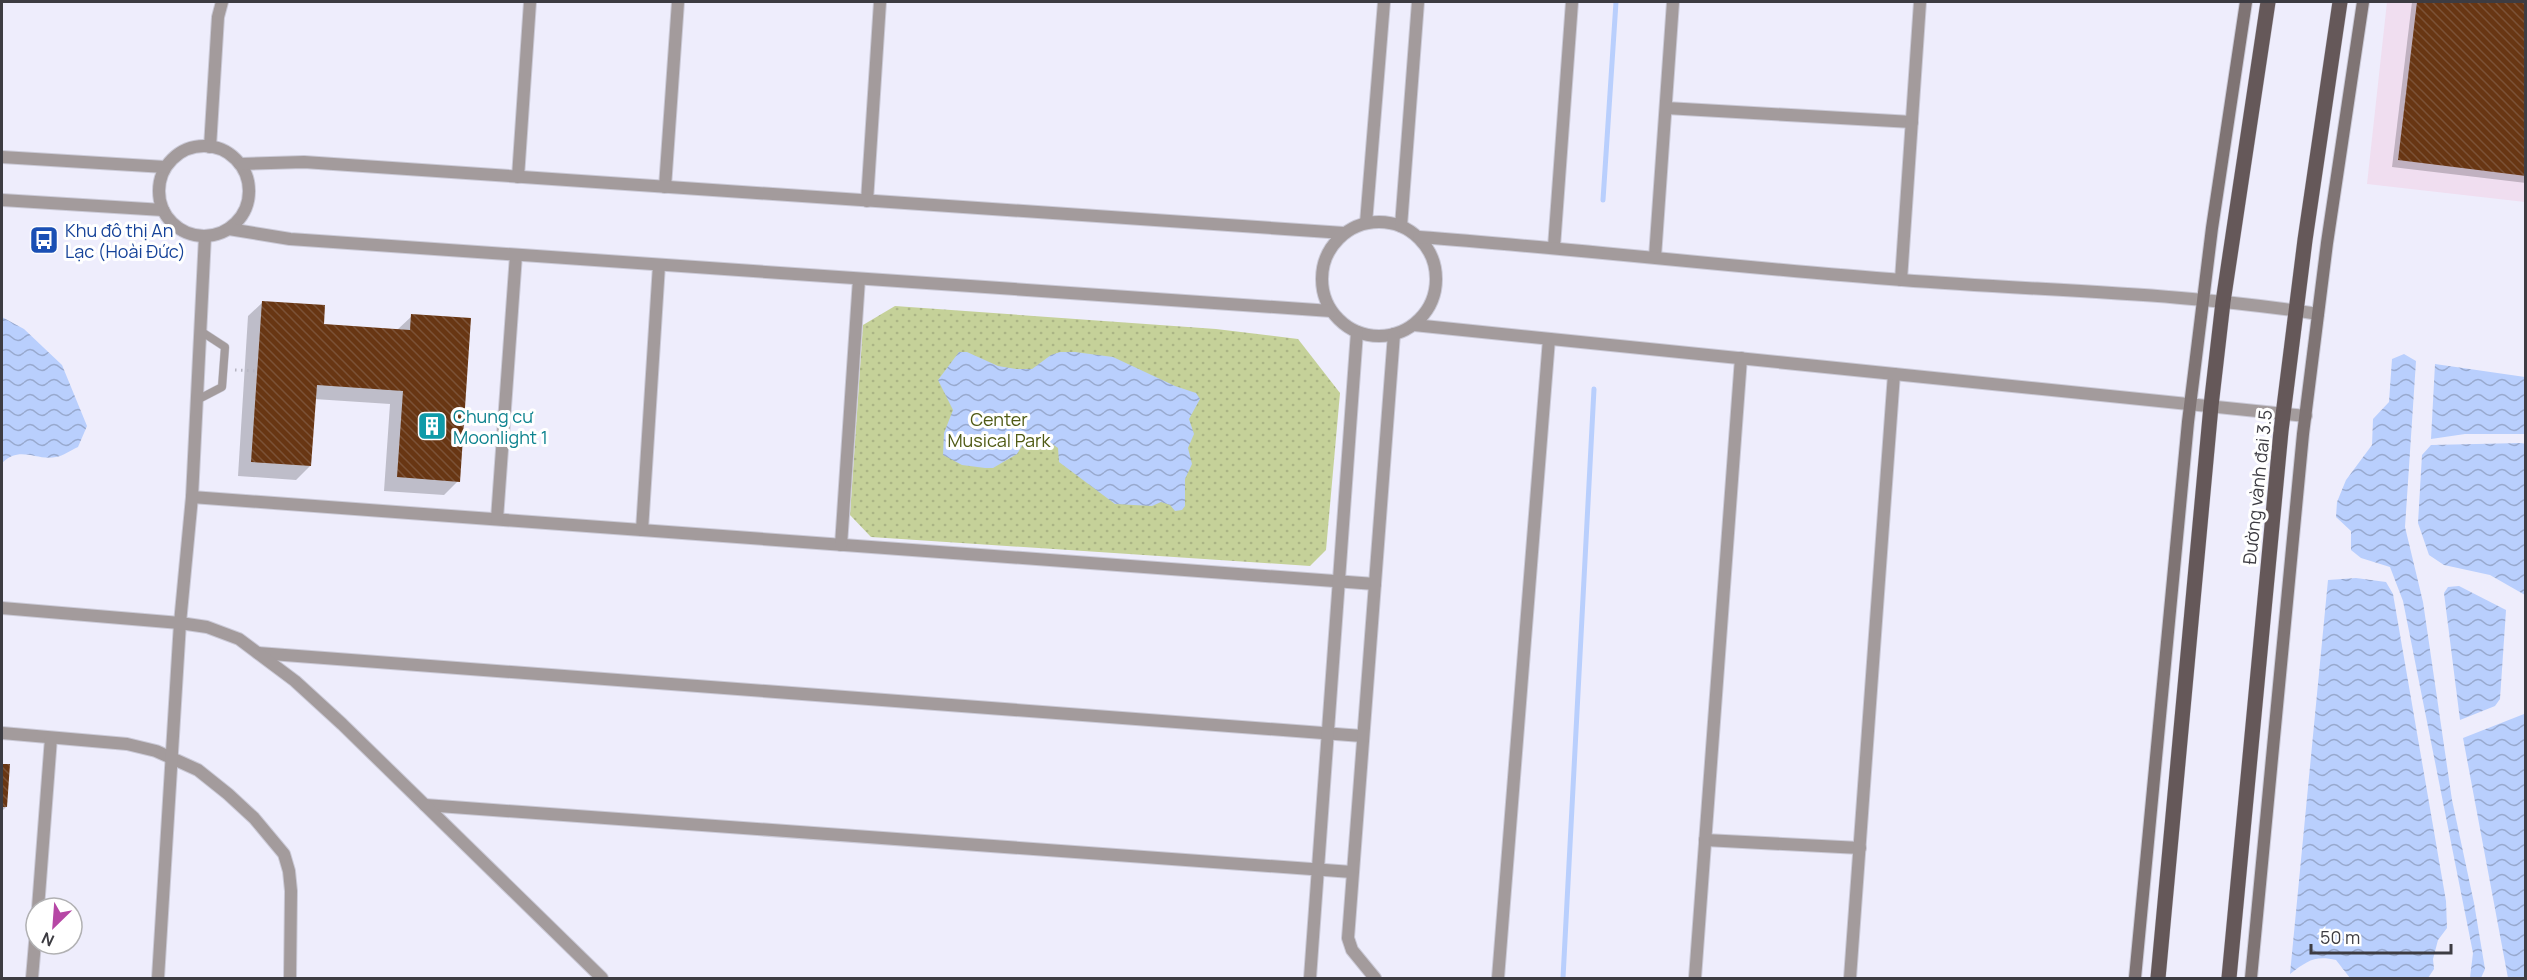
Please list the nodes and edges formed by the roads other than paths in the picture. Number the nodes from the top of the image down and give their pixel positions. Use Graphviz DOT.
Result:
graph roads {
  1 [pos="214,2"];
  2 [pos="222,2"];
  3 [pos="530,2"];
  4 [pos="678,2"];
  5 [pos="880,2"];
  6 [pos="1384,2"];
  7 [pos="1418,2"];
  8 [pos="1572,2"];
  9 [pos="1673,2"];
  10 [pos="1920,2"];
  11 [pos="2246,2"];
  12 [pos="2268,2"];
  13 [pos="2340,2"];
  14 [pos="2362,2"];
  15 [pos="218,17"];
  16 [pos="1666,108"];
  17 [pos="1912,122"];
  18 [pos="210,147"];
  19 [pos="2,157"];
  20 [pos="240,164"];
  21 [pos="165,167"];
  22 [pos="518,177"];
  23 [pos="666,187"];
  24 [pos="2,200"];
  25 [pos="867,201"];
  26 [pos="163,210"];
  27 [pos="1366,223"];
  28 [pos="1401,226"];
  29 [pos="229,229"];
  30 [pos="1344,233"];
  31 [pos="205,236"];
  32 [pos="1419,237"];
  33 [pos="1554,248"];
  34 [pos="516,255"];
  35 [pos="1654,257"];
  36 [pos="659,265"];
  37 [pos="859,279"];
  38 [pos="1901,280"];
  39 [pos="2203,301"];
  40 [pos="2223,302"];
  41 [pos="2296,310"];
  42 [pos="1331,311"];
  43 [pos="2318,314"];
  44 [pos="1414,325"];
  45 [pos="202,332"];
  46 [pos="1357,332"];
  47 [pos="1394,334"];
  48 [pos="1549,339"];
  49 [pos="1741,358"];
  50 [pos="1894,374"];
  51 [pos="198,400"];
  52 [pos="2190,404"];
  53 [pos="2211,406"];
  54 [pos="2283,413"];
  55 [pos="2306,416"];
  56 [pos="192,497"];
  57 [pos="497,519"];
  58 [pos="642,530"];
  59 [pos="841,545"];
  60 [pos="1340,582"];
  61 [pos="1374,584"];
  62 [pos="2,608"];
  63 [pos="180,623"];
  64 [pos="258,653"];
  65 [pos="2,733"];
  66 [pos="1329,734"];
  67 [pos="1362,736"];
  68 [pos="51,738"];
  69 [pos="172,756"];
  70 [pos="425,805"];
  71 [pos="1705,840"];
  72 [pos="1860,848"];
  73 [pos="1320,870"];
  74 [pos="1352,872"];
  75 [pos="39,896"];
  76 [pos="34,956"];
  77 [pos="292,977"];
  78 [pos="32,978"];
  79 [pos="158,978"];
  80 [pos="602,978"];
  81 [pos="1310,978"];
  82 [pos="1375,978"];
  83 [pos="1498,978"];
  84 [pos="1695,978"];
  85 [pos="1850,978"];
  86 [pos="2135,978"];
  87 [pos="2158,978"];
  88 [pos="2229,978"];
  89 [pos="2251,978"];
  1 -- 15 [label="street"];
  2 -- 15 [label="street"];
  3 -- 22 [label="street"];
  4 -- 23 [label="street"];
  5 -- 25 [label="street"];
  6 -- 27 [label="street"];
  7 -- 28 [label="street"];
  8 -- 33 [label="street"];
  9 -- 16 [label="street"];
  10 -- 17 [label="street"];
  11 -- 39 [label="main road"];
  12 -- 40 [label="main road"];
  13 -- 41 [label="main road, Đường vành đai 3.5"];
  14 -- 43 [label="main road"];
  15 -- 18 [label="street"];
  16 -- 17 [label="street"];
  16 -- 35 [label="street"];
  17 -- 38 [label="street"];
  18 -- 20 [label="street"];
  18 -- 21 [label="street"];
  19 -- 21 [label="street"];
  20 -- 22 [label="street"];
  20 -- 29 [label="street"];
  21 -- 26 [label="street"];
  22 -- 23 [label="street"];
  23 -- 25 [label="street"];
  24 -- 26 [label="street"];
  25 -- 30 [label="street"];
  26 -- 31 [label="street"];
  27 -- 28 [label="street"];
  27 -- 30 [label="street"];
  28 -- 32 [label="street"];
  29 -- 31 [label="street"];
  29 -- 34 [label="street"];
  30 -- 42 [label="street"];
  31 -- 45 [label="street"];
  32 -- 33 [label="street"];
  32 -- 44 [label="street"];
  33 -- 35 [label="street"];
  34 -- 36 [label="street"];
  34 -- 57 [label="street"];
  35 -- 38 [label="street"];
  36 -- 37 [label="street"];
  36 -- 58 [label="street"];
  37 -- 42 [label="street"];
  37 -- 59 [label="street"];
  38 -- 39 [label="street"];
  39 -- 40 [label="street"];
  39 -- 52 [label="main road"];
  40 -- 41 [label="street"];
  40 -- 53 [label="main road"];
  41 -- 43 [label="street"];
  41 -- 54 [label="main road, Đường vành đai 3.5"];
  42 -- 46 [label="street"];
  43 -- 55 [label="main road"];
  44 -- 47 [label="street"];
  44 -- 48 [label="street"];
  45 -- 51 [label="street"];
  45 -- 51 [label="lane"];
  46 -- 47 [label="street"];
  46 -- 60 [label="street"];
  47 -- 61 [label="street"];
  48 -- 49 [label="street"];
  48 -- 83 [label="street"];
  49 -- 50 [label="street"];
  49 -- 71 [label="street"];
  50 -- 52 [label="street"];
  50 -- 72 [label="street"];
  51 -- 56 [label="street"];
  52 -- 53 [label="street"];
  52 -- 86 [label="main road"];
  53 -- 54 [label="street"];
  53 -- 87 [label="main road"];
  54 -- 55 [label="street"];
  54 -- 88 [label="main road, Đường vành đai 3.5"];
  55 -- 89 [label="main road"];
  56 -- 57 [label="street"];
  56 -- 63 [label="street"];
  57 -- 58 [label="street"];
  58 -- 59 [label="street"];
  59 -- 60 [label="street"];
  60 -- 61 [label="street"];
  60 -- 66 [label="street"];
  61 -- 67 [label="street"];
  62 -- 63 [label="street"];
  63 -- 64 [label="street"];
  63 -- 69 [label="street"];
  64 -- 66 [label="street"];
  64 -- 70 [label="street"];
  65 -- 68 [label="street"];
  66 -- 67 [label="street"];
  66 -- 73 [label="street"];
  67 -- 74 [label="street"];
  68 -- 69 [label="street"];
  68 -- 75 [label="street"];
  69 -- 77 [label="street"];
  69 -- 79 [label="street"];
  70 -- 73 [label="street"];
  70 -- 80 [label="street"];
  71 -- 72 [label="street"];
  71 -- 84 [label="street"];
  72 -- 85 [label="street"];
  73 -- 74 [label="street"];
  73 -- 81 [label="street"];
  74 -- 82 [label="street"];
  76 -- 78 [label="street"];
}
